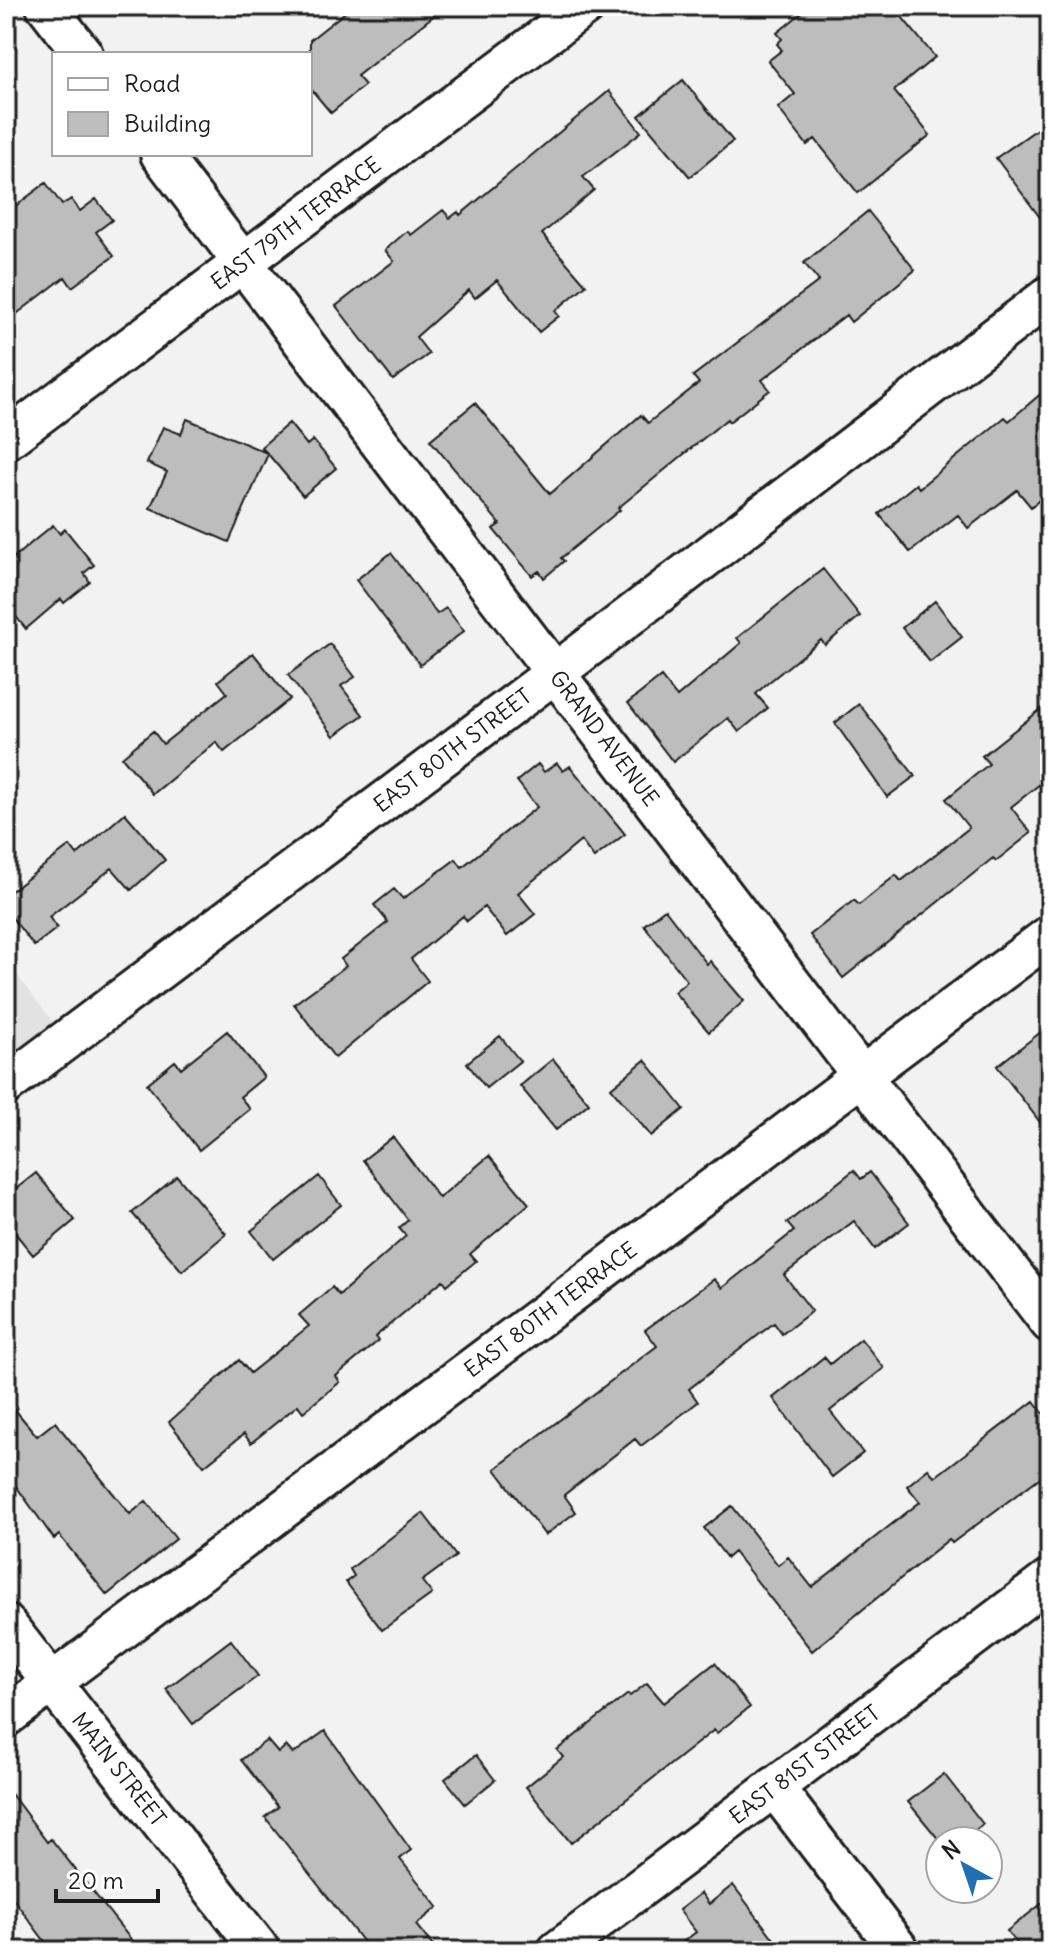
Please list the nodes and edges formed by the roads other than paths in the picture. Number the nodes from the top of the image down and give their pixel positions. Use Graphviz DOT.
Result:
graph roads {
  1 [pos="46,6"];
  2 [pos="585,6"];
  3 [pos="81,52"];
  4 [pos="162,156"];
  5 [pos="244,263"];
  6 [pos="1050,295"];
  7 [pos="6,440"];
  8 [pos="555,673"];
  9 [pos="1050,935"];
  10 [pos="862,1078"];
  11 [pos="6,1085"];
  12 [pos="1050,1323"];
  13 [pos="1050,1579"];
  14 [pos="6,1624"];
  15 [pos="51,1683"];
  16 [pos="6,1717"];
  17 [pos="774,1787"];
  18 [pos="261,1951"];
  19 [pos="557,1951"];
  20 [pos="900,1951"];
  1 -- 3 [label="street"];
  2 -- 5 [label="street, EAST 79TH TERRACE"];
  4 -- 5 [label="street, GRAND AVENUE"];
  5 -- 7 [label="street, EAST 79TH TERRACE"];
  5 -- 8 [label="street, GRAND AVENUE"];
  6 -- 8 [label="street, EAST 80TH STREET"];
  8 -- 10 [label="street, GRAND AVENUE"];
  8 -- 11 [label="street, EAST 80TH STREET"];
  9 -- 10 [label="street, EAST 80TH TERRACE"];
  10 -- 12 [label="street, GRAND AVENUE"];
  10 -- 15 [label="street, EAST 80TH TERRACE"];
  13 -- 17 [label="street, EAST 81ST STREET"];
  14 -- 15 [label="street, MAIN STREET"];
  15 -- 16 [label="street, EAST 80TH TERRACE"];
  15 -- 18 [label="street, MAIN STREET"];
  17 -- 19 [label="street, EAST 81ST STREET"];
  17 -- 20 [label="street"];
}
